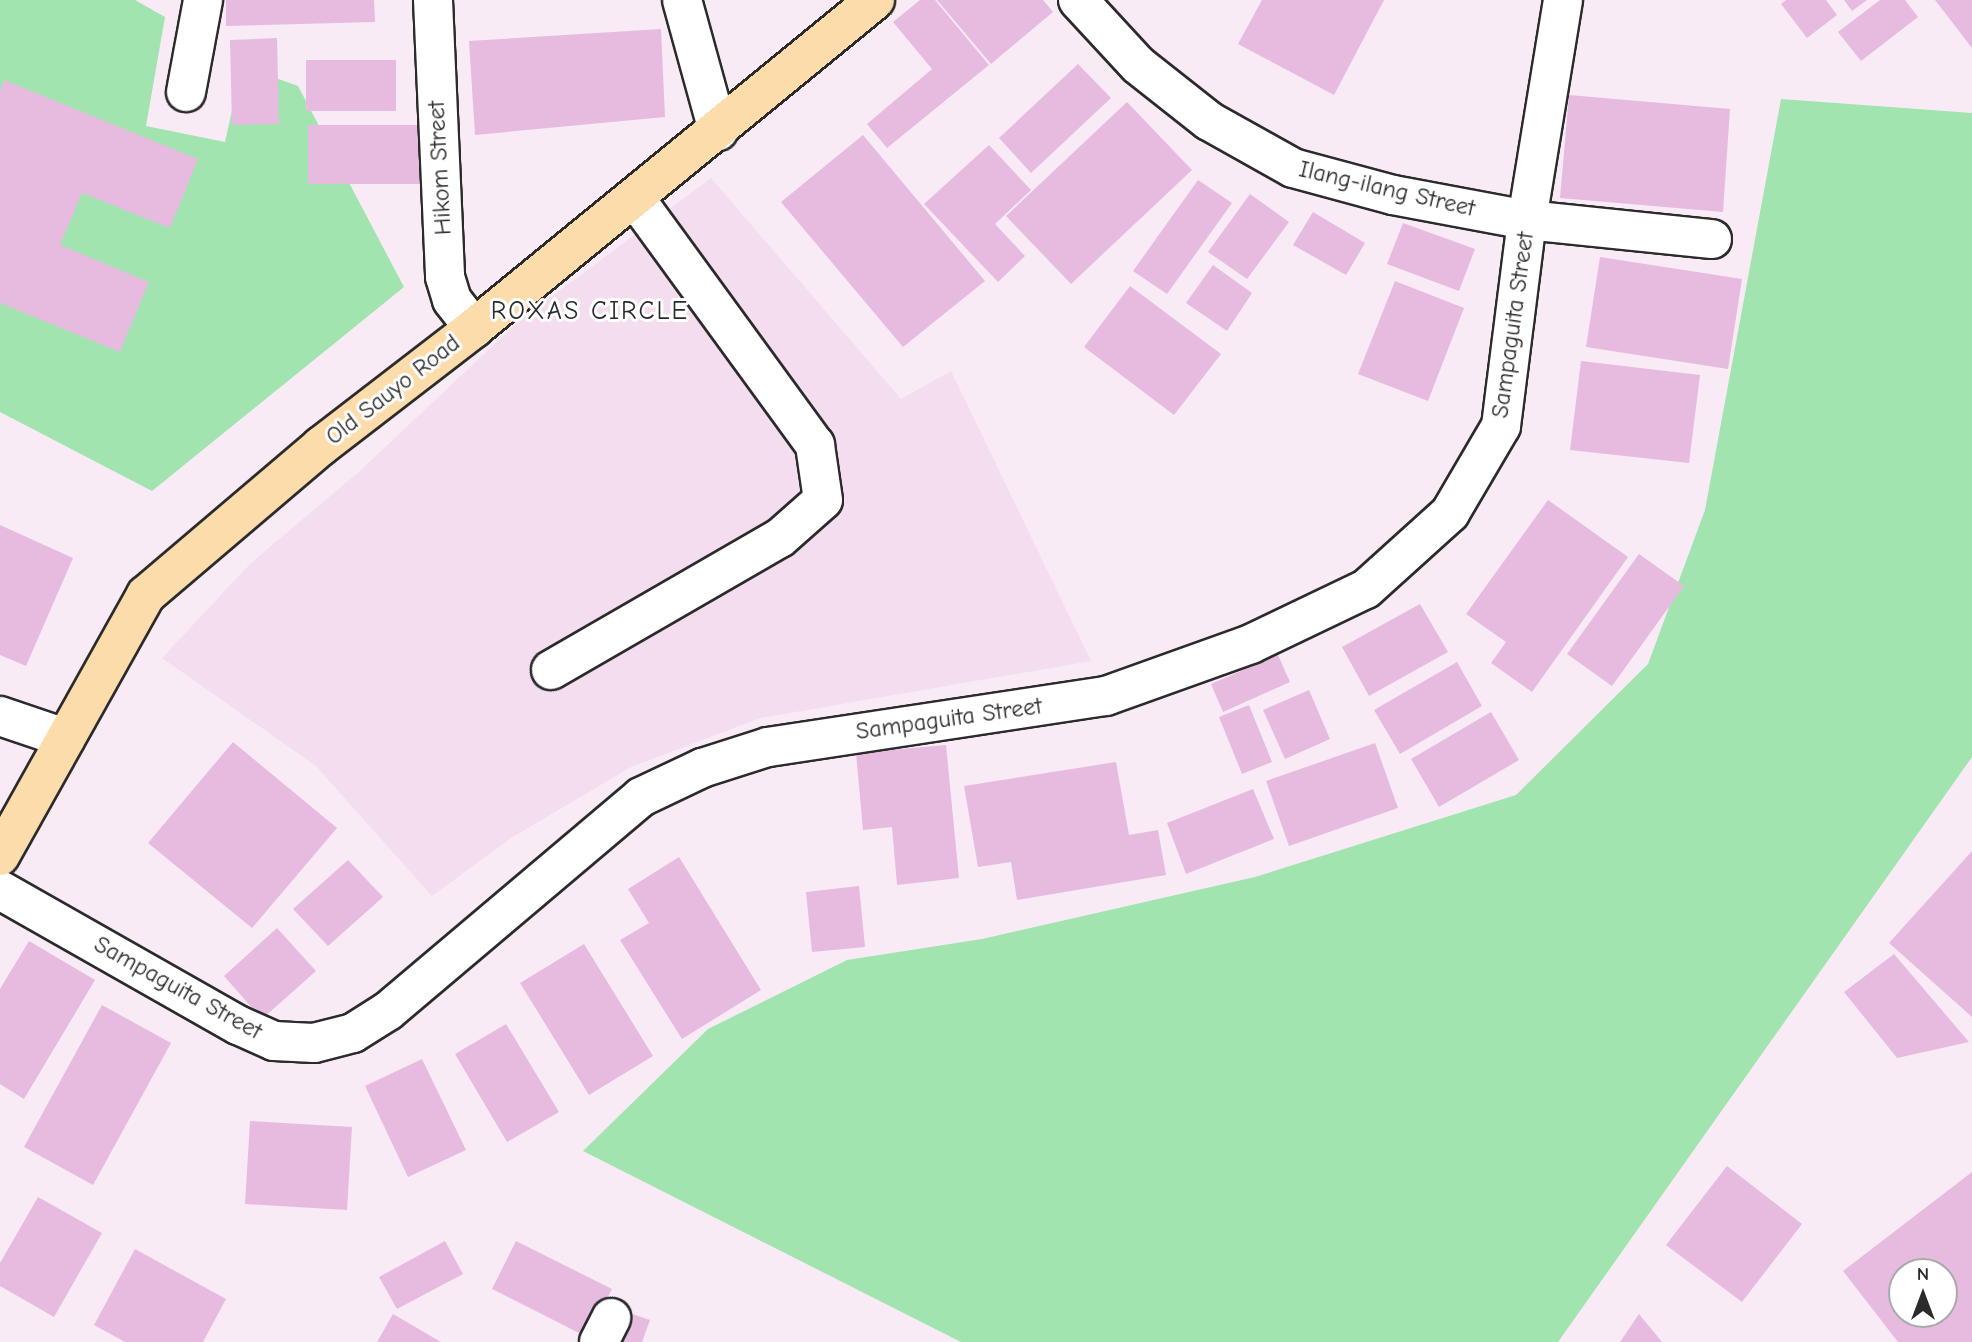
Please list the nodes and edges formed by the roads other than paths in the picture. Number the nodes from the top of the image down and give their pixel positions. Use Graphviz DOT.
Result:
graph roads {
  1 [pos="203,0"];
  2 [pos="433,0"];
  3 [pos="682,0"];
  4 [pos="875,0"];
  5 [pos="1078,0"];
  6 [pos="1563,0"];
  7 [pos="186,92"];
  8 [pos="718,131"];
  9 [pos="635,198"];
  10 [pos="1527,220"];
  11 [pos="1712,239"];
  12 [pos="474,328"];
  13 [pos="551,670"];
  14 [pos="0,716"];
  15 [pos="65,738"];
  16 [pos="0,856"];
  17 [pos="0,890"];
  1 -- 7 [label="street"];
  2 -- 12 [label="street, Hikom Street"];
  3 -- 8 [label="street"];
  4 -- 8 [label="main road, Old Sauyo Road"];
  5 -- 10 [label="street, Ilang-ilang Street"];
  6 -- 10 [label="street, Sampaguita Street"];
  8 -- 9 [label="main road, Old Sauyo Road"];
  9 -- 12 [label="main road, Old Sauyo Road"];
  9 -- 13 [label="street"];
  10 -- 11 [label="street, Ilang-ilang Street"];
  10 -- 17 [label="street, Sampaguita Street"];
  12 -- 15 [label="main road, Old Sauyo Road"];
  14 -- 15 [label="street"];
  15 -- 16 [label="main road, Old Sauyo Road"];
}
